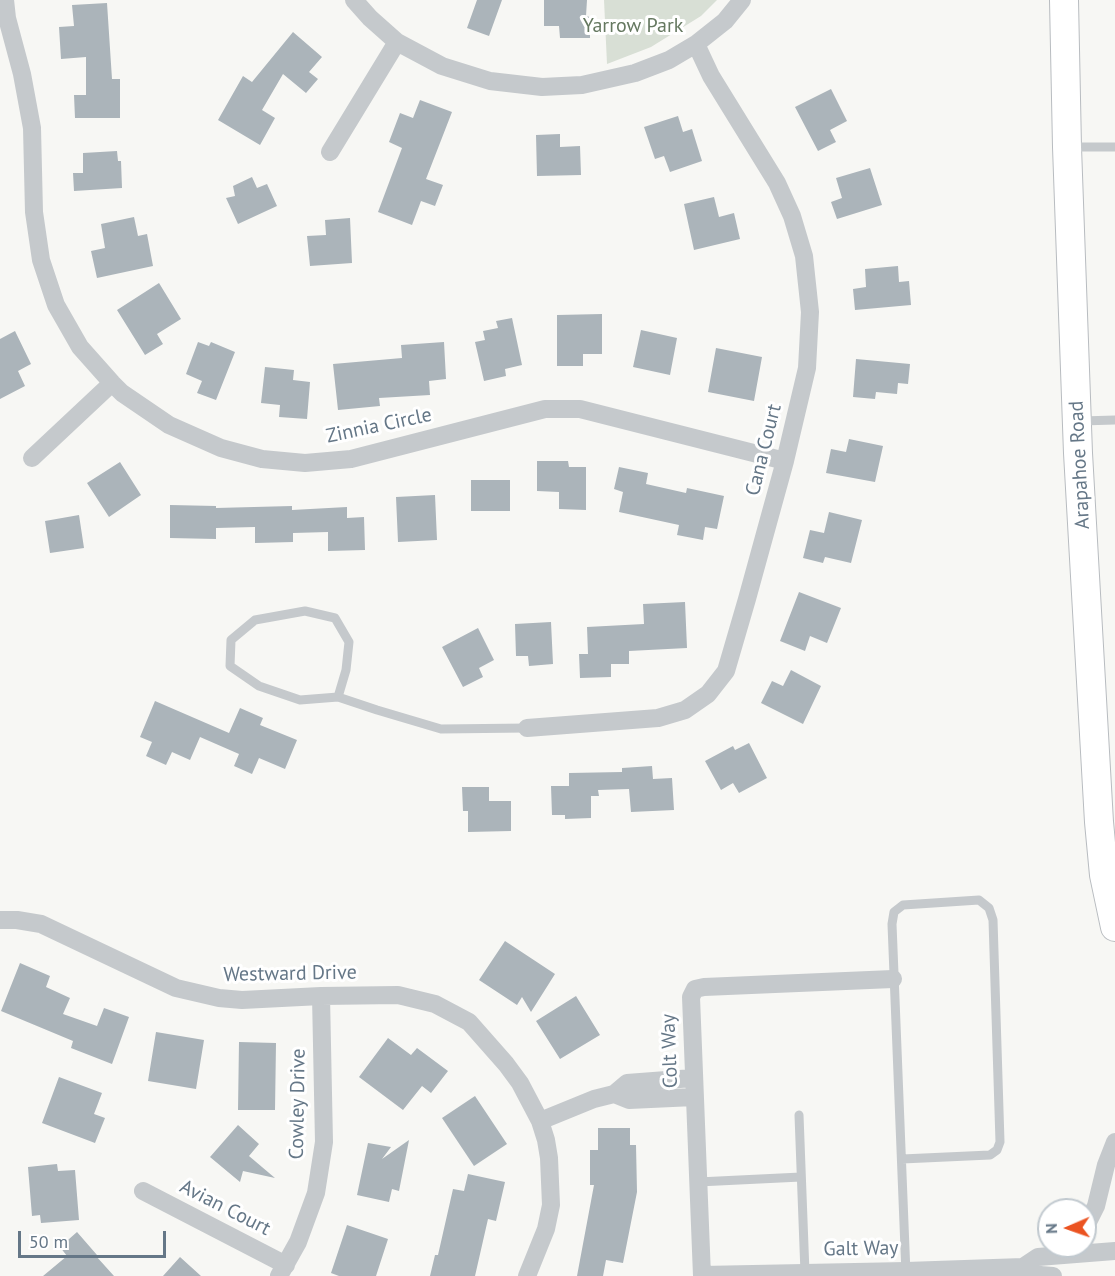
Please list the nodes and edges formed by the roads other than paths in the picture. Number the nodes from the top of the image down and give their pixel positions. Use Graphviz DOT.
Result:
graph roads {
  1 [pos="5,0"];
  2 [pos="354,0"];
  3 [pos="742,0"];
  4 [pos="1064,0"];
  5 [pos="397,42"];
  6 [pos="696,44"];
  7 [pos="1067,147"];
  8 [pos="1115,147"];
  9 [pos="330,152"];
  10 [pos="111,383"];
  11 [pos="1115,420"];
  12 [pos="1077,422"];
  13 [pos="32,458"];
  14 [pos="785,461"];
  15 [pos="338,697"];
  16 [pos="527,728"];
  17 [pos="0,920"];
  18 [pos="1115,927"];
  19 [pos="893,979"];
  20 [pos="321,996"];
  21 [pos="693,1078"];
  22 [pos="614,1094"];
  23 [pos="694,1097"];
  24 [pos="799,1115"];
  25 [pos="540,1121"];
  26 [pos="1115,1142"];
  27 [pos="902,1159"];
  28 [pos="801,1177"];
  29 [pos="698,1182"];
  30 [pos="143,1191"];
  31 [pos="1097,1202"];
  32 [pos="1097,1251"];
  33 [pos="1115,1251"];
  34 [pos="1037,1258"];
  35 [pos="1023,1267"];
  36 [pos="282,1270"];
  37 [pos="805,1273"];
  38 [pos="906,1273"];
  39 [pos="702,1275"];
  40 [pos="527,1276"];
  41 [pos="1053,1276"];
  1 -- 10 [label="street, Zinnia Circle"];
  2 -- 5 [label="street"];
  3 -- 6 [label="street"];
  4 -- 7 [label="main road, Arapahoe Road"];
  5 -- 6 [label="street"];
  5 -- 9 [label="street"];
  6 -- 14 [label="street, Cana Court"];
  7 -- 8 [label="lane"];
  7 -- 12 [label="main road, Arapahoe Road"];
  10 -- 13 [label="street"];
  10 -- 14 [label="street, Zinnia Circle"];
  11 -- 12 [label="lane"];
  12 -- 18 [label="main road, Arapahoe Road"];
  14 -- 16 [label="street, Cana Court"];
  15 -- 15 [label="lane"];
  15 -- 16 [label="lane"];
  17 -- 20 [label="street, Westward Drive"];
  19 -- 21 [label="street, Colt Way"];
  19 -- 27 [label="lane"];
  19 -- 27 [label="lane"];
  20 -- 25 [label="street, Westward Drive"];
  20 -- 36 [label="street, Cowley Drive"];
  21 -- 22 [label="street"];
  21 -- 23 [label="street, Colt Way"];
  22 -- 23 [label="street"];
  22 -- 25 [label="street"];
  23 -- 29 [label="street, Colt Way"];
  24 -- 28 [label="lane"];
  25 -- 40 [label="street, Westward Drive"];
  26 -- 31 [label="street"];
  27 -- 38 [label="lane"];
  28 -- 29 [label="lane"];
  28 -- 37 [label="lane"];
  29 -- 39 [label="street, Colt Way"];
  30 -- 36 [label="street, Avian Court"];
  32 -- 33 [label="street, Galt Way"];
  34 -- 35 [label="street, Galt Way"];
  35 -- 38 [label="street, Galt Way"];
  35 -- 41 [label="street, Galt Way"];
  37 -- 38 [label="street, Galt Way"];
  37 -- 39 [label="street, Galt Way"];
}
